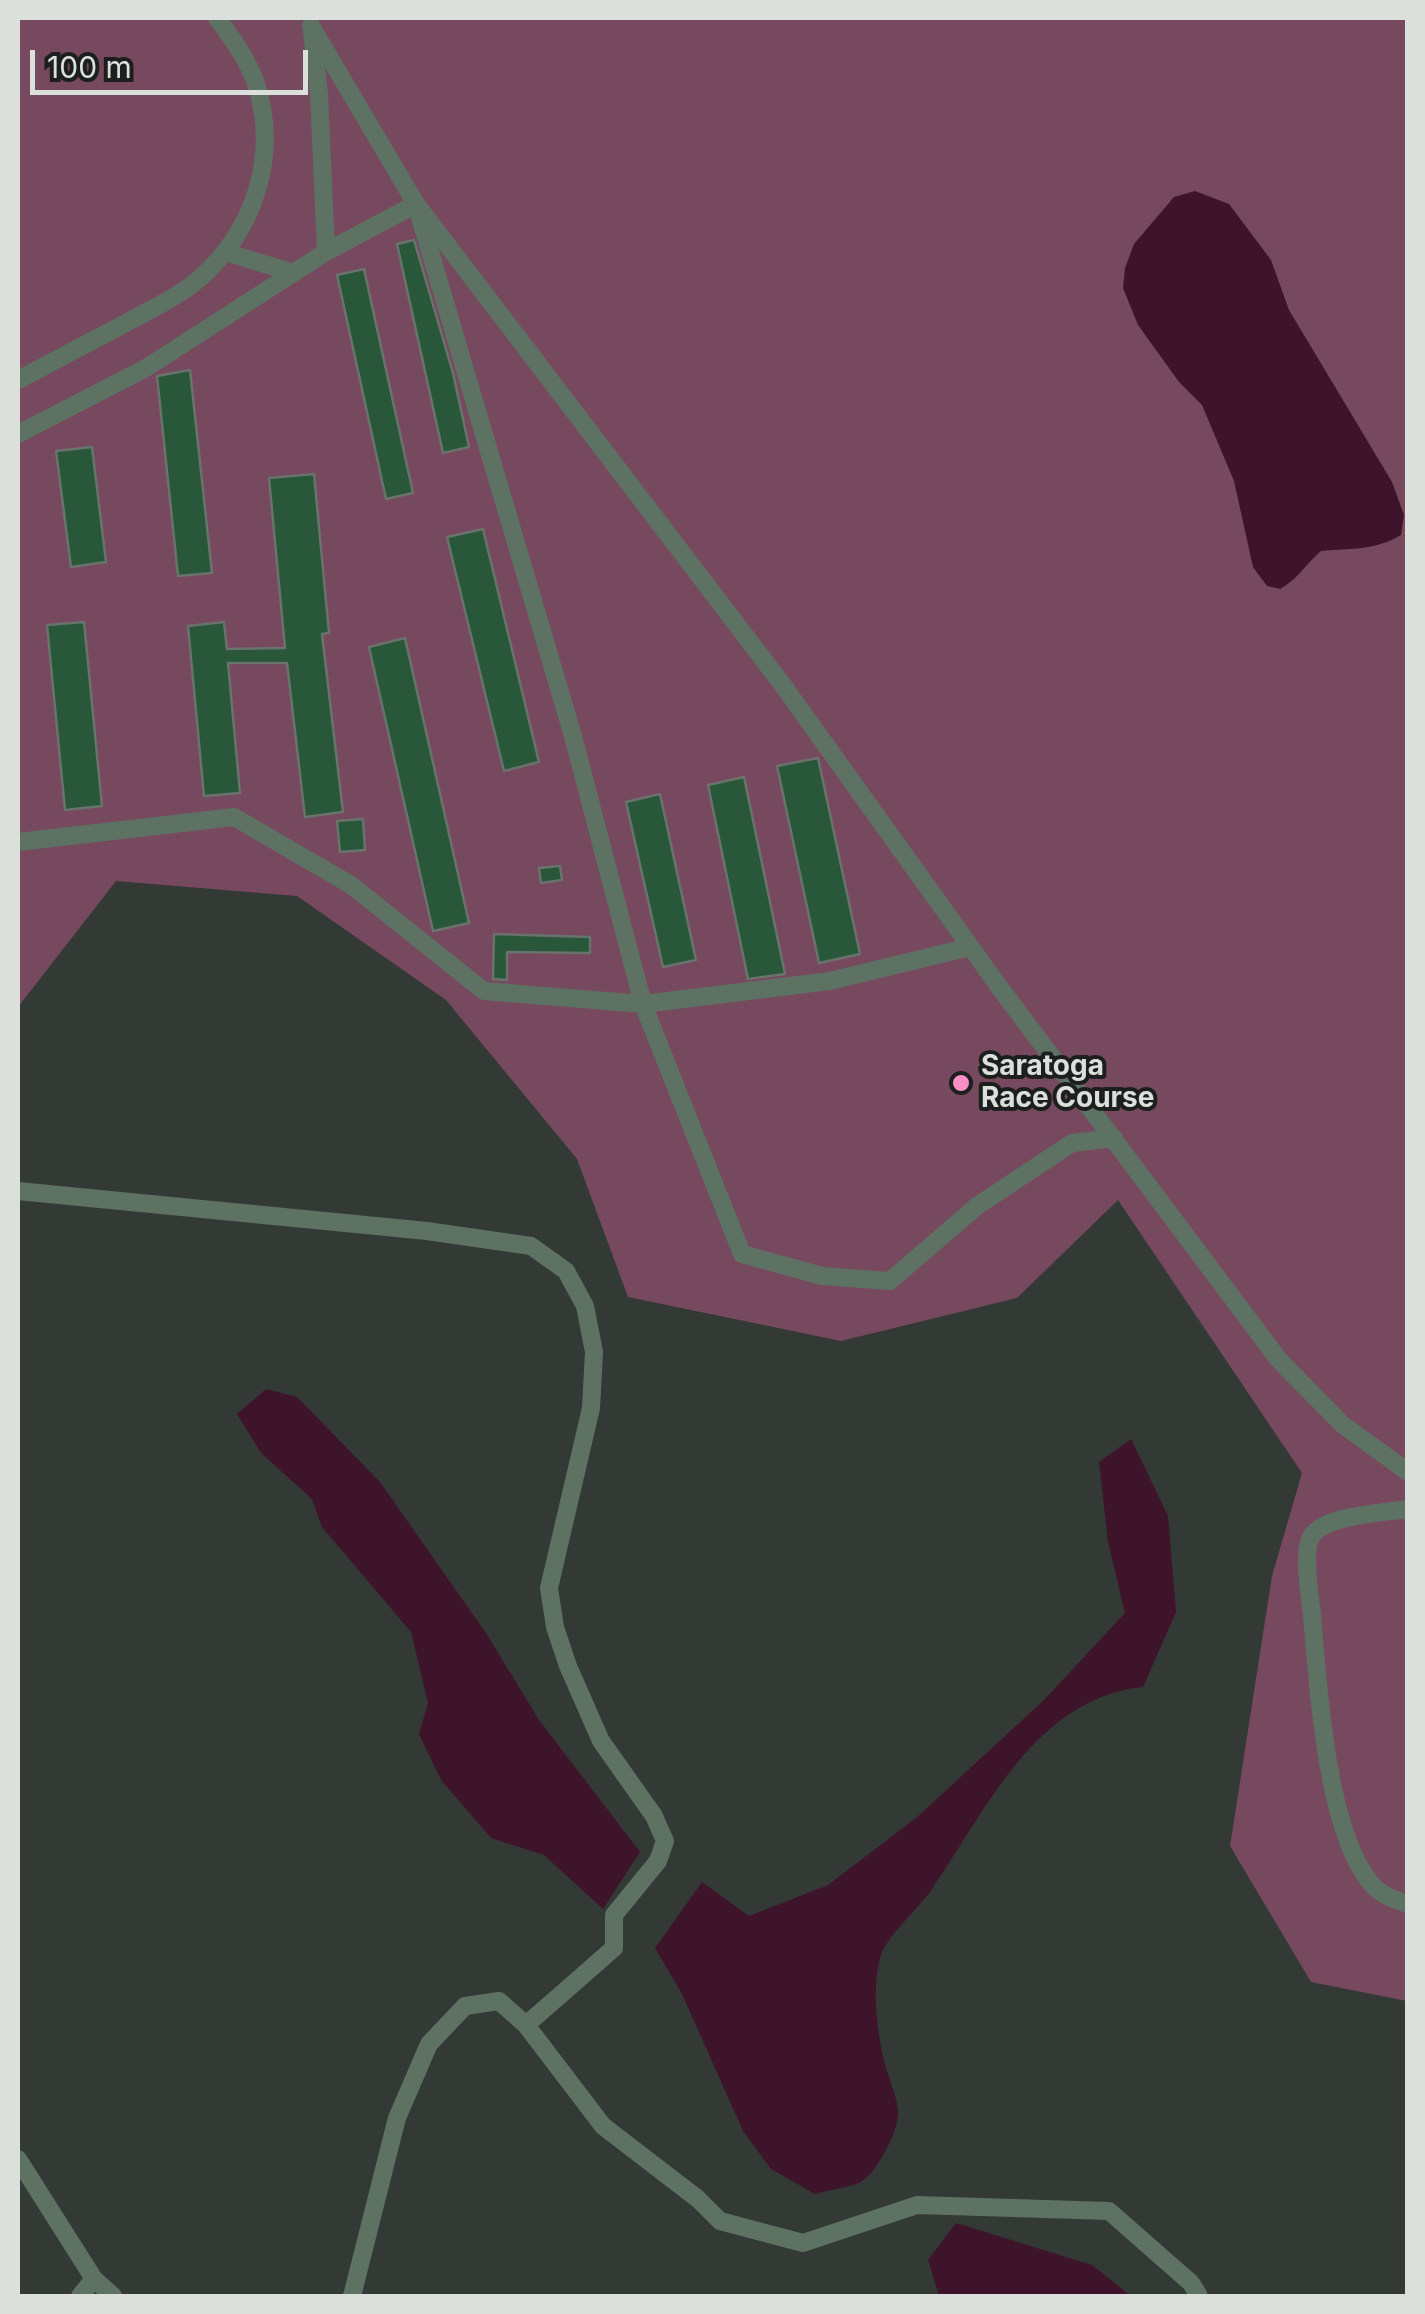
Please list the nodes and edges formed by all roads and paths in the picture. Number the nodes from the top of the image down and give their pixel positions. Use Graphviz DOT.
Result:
graph roads {
  1 [pos="218,18"];
  2 [pos="309,22"];
  3 [pos="416,204"];
  4 [pos="226,252"];
  5 [pos="326,252"];
  6 [pos="294,273"];
  7 [pos="18,380"];
  8 [pos="18,434"];
  9 [pos="18,842"];
  10 [pos="970,946"];
  11 [pos="643,1004"];
  12 [pos="1114,1138"];
  13 [pos="18,1191"];
  14 [pos="1408,1472"];
  15 [pos="1408,1508"];
  16 [pos="1408,1904"];
  17 [pos="526,2025"];
  18 [pos="18,2159"];
  19 [pos="94,2279"];
  20 [pos="80,2296"];
  21 [pos="113,2296"];
  22 [pos="352,2296"];
  23 [pos="1199,2296"];
  1 -- 4 [label="lane"];
  2 -- 3 [label="lane"];
  2 -- 5 [label="lane"];
  3 -- 5 [label="lane"];
  3 -- 10 [label="lane"];
  3 -- 11 [label="lane"];
  4 -- 6 [label="lane"];
  4 -- 7 [label="lane"];
  5 -- 6 [label="lane"];
  6 -- 8 [label="lane"];
  9 -- 11 [label="lane"];
  10 -- 11 [label="lane"];
  10 -- 12 [label="lane"];
  11 -- 12 [label="lane"];
  12 -- 14 [label="lane"];
  13 -- 17 [label="lane"];
  15 -- 16 [label="lane"];
  17 -- 22 [label="lane"];
  17 -- 23 [label="lane"];
  18 -- 19 [label="lane"];
  19 -- 20 [label="lane"];
  19 -- 21 [label="lane"];
}
